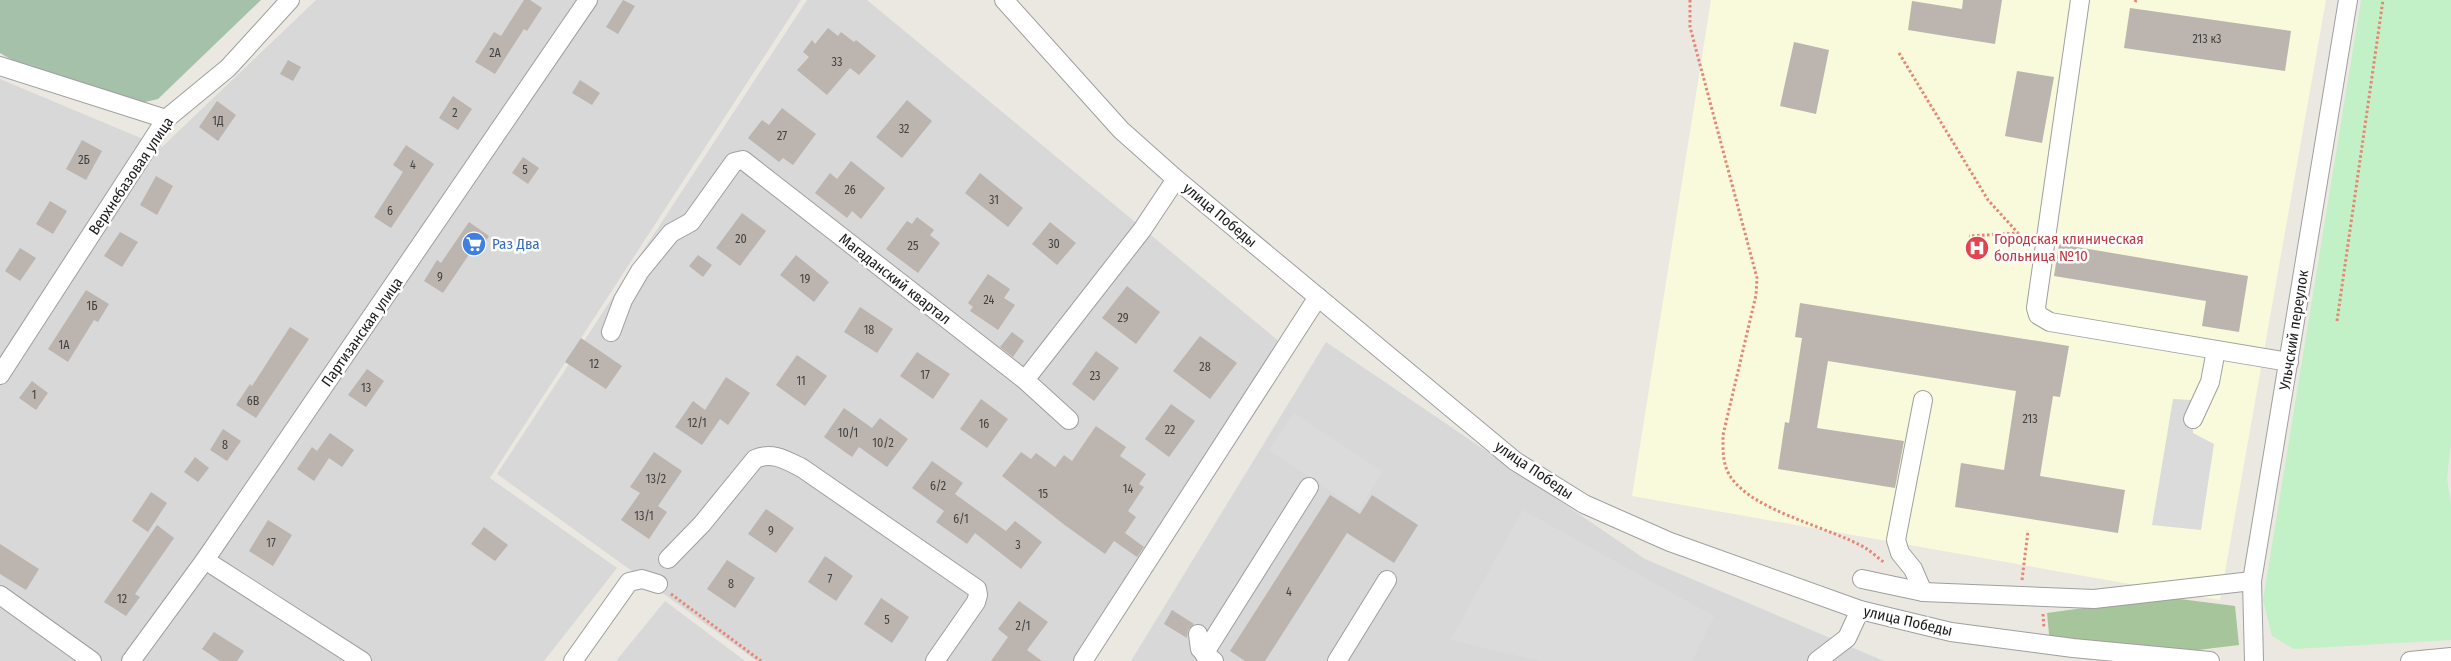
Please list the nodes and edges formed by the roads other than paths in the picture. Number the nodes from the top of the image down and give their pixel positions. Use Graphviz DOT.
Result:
graph roads {
  1 [pos="290,0"];
  2 [pos="588,0"];
  3 [pos="1004,0"];
  4 [pos="2080,0"];
  5 [pos="2348,0"];
  6 [pos="0,66"];
  7 [pos="166,119"];
  8 [pos="1176,179"];
  9 [pos="1318,297"];
  10 [pos="611,332"];
  11 [pos="2216,350"];
  12 [pos="2289,362"];
  13 [pos="0,375"];
  14 [pos="1025,380"];
  15 [pos="1924,400"];
  16 [pos="2193,419"];
  17 [pos="1069,420"];
  18 [pos="1308,486"];
  19 [pos="668,559"];
  20 [pos="205,560"];
  21 [pos="1862,579"];
  22 [pos="1386,580"];
  23 [pos="2252,581"];
  24 [pos="658,584"];
  25 [pos="1923,592"];
  26 [pos="0,595"];
  27 [pos="1860,610"];
  28 [pos="1198,634"];
  29 [pos="1848,638"];
  30 [pos="2073,654"];
  31 [pos="2451,657"];
  32 [pos="1209,658"];
  33 [pos="92,661"];
  34 [pos="131,661"];
  35 [pos="362,661"];
  36 [pos="573,661"];
  37 [pos="934,661"];
  38 [pos="1082,661"];
  39 [pos="1337,661"];
  40 [pos="1817,661"];
  41 [pos="1839,661"];
  42 [pos="2210,661"];
  43 [pos="2254,661"];
  44 [pos="2410,661"];
  1 -- 7 [label="street, Верхнебазовая улица"];
  2 -- 20 [label="street, Партизанская улица"];
  3 -- 8 [label="street, улица Победы"];
  4 -- 11 [label="street"];
  5 -- 12 [label="street, Ульчский переулок"];
  6 -- 7 [label="street"];
  7 -- 13 [label="street, Верхнебазовая улица"];
  8 -- 9 [label="street, улица Победы"];
  8 -- 14 [label="street"];
  9 -- 27 [label="street, улица Победы"];
  9 -- 38 [label="street"];
  10 -- 14 [label="street, Магаданский квартал"];
  11 -- 12 [label="street"];
  11 -- 16 [label="street"];
  12 -- 23 [label="street, Ульчский переулок"];
  14 -- 17 [label="street"];
  15 -- 25 [label="street"];
  18 -- 32 [label="street"];
  19 -- 37 [label="street"];
  20 -- 34 [label="street, Партизанская улица"];
  20 -- 35 [label="street"];
  21 -- 25 [label="street"];
  22 -- 39 [label="street"];
  23 -- 25 [label="street"];
  23 -- 43 [label="street, Ульчский переулок"];
  24 -- 36 [label="street"];
  26 -- 33 [label="street"];
  27 -- 29 [label="street"];
  27 -- 30 [label="street, улица Победы"];
  28 -- 32 [label="street"];
  29 -- 40 [label="street"];
  29 -- 41 [label="street"];
  30 -- 42 [label="street, улица Победы"];
  31 -- 44 [label="street"];
}
